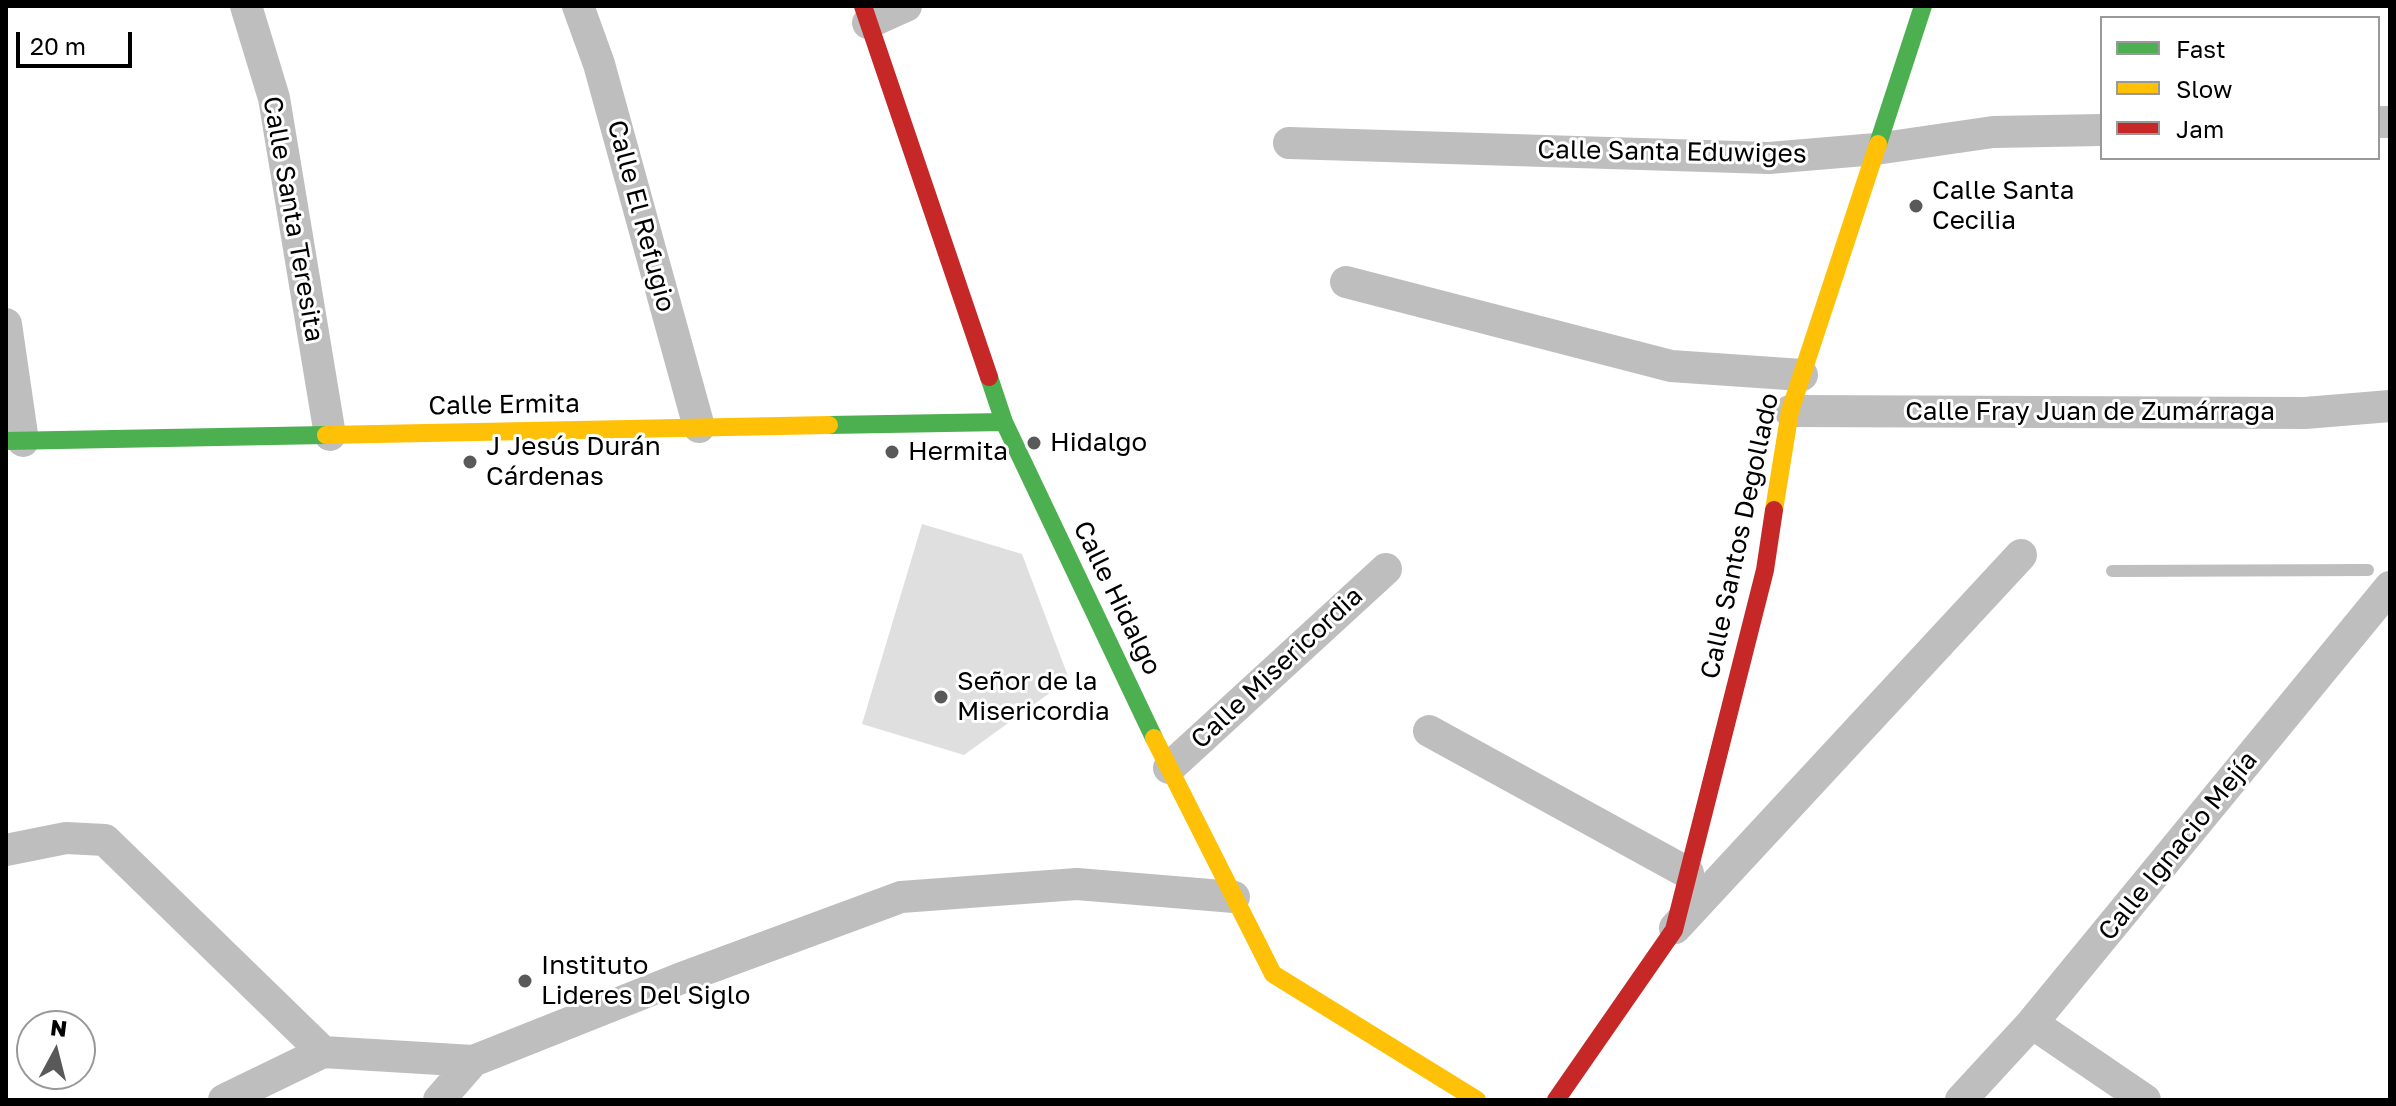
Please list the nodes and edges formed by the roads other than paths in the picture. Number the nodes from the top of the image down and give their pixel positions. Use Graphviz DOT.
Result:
graph roads {
  1 [pos="246,6"];
  2 [pos="578,6"];
  3 [pos="906,6"];
  4 [pos="1923,6"];
  5 [pos="866,15"];
  6 [pos="2100,130"];
  7 [pos="1289,143"];
  8 [pos="1876,149"];
  9 [pos="1346,282"];
  10 [pos="6,324"];
  11 [pos="1802,375"];
  12 [pos="2390,406"];
  13 [pos="1790,411"];
  14 [pos="1004,422"];
  15 [pos="699,427"];
  16 [pos="330,435"];
  17 [pos="15,441"];
  18 [pos="2021,555"];
  19 [pos="1386,569"];
  20 [pos="2390,587"];
  21 [pos="1429,731"];
  22 [pos="1169,768"];
  23 [pos="6,850"];
  24 [pos="1688,873"];
  25 [pos="1234,897"];
  26 [pos="1674,930"];
  27 [pos="2032,1023"];
  28 [pos="323,1052"];
  29 [pos="473,1061"];
  30 [pos="224,1100"];
  31 [pos="439,1100"];
  32 [pos="1477,1100"];
  33 [pos="1556,1100"];
  34 [pos="1961,1100"];
  35 [pos="2145,1100"];
  1 -- 16 [label="street, Calle Santa Teresita"];
  2 -- 15 [label="street, Calle El Refugio"];
  3 -- 5 [label="street"];
  4 -- 8 [label="street, Calle Santos Degollado"];
  5 -- 14 [label="street, Calle Hidalgo"];
  6 -- 8 [label="street, Calle Santa Eduwiges"];
  7 -- 8 [label="street, Calle Santa Eduwiges"];
  8 -- 11 [label="street, Calle Santos Degollado"];
  9 -- 11 [label="street"];
  10 -- 17 [label="street"];
  11 -- 13 [label="street, Calle Santos Degollado"];
  12 -- 13 [label="street, Calle Fray Juan de Zumárraga"];
  13 -- 24 [label="street, Calle Santos Degollado"];
  14 -- 15 [label="street, Calle Ermita"];
  14 -- 22 [label="street, Calle Hidalgo"];
  15 -- 16 [label="street, Calle Ermita"];
  16 -- 17 [label="street, Calle Ermita"];
  18 -- 26 [label="street"];
  19 -- 22 [label="street, Calle Misericordia"];
  20 -- 27 [label="street, Calle Ignacio Mejía"];
  21 -- 24 [label="street"];
  22 -- 25 [label="street, Calle Hidalgo"];
  23 -- 28 [label="street"];
  24 -- 26 [label="street, Calle Santos Degollado"];
  25 -- 29 [label="street"];
  25 -- 32 [label="street, Calle Hidalgo"];
  26 -- 33 [label="street, Calle Santos Degollado"];
  27 -- 34 [label="street, Calle Ignacio Mejía"];
  27 -- 35 [label="street"];
  28 -- 29 [label="street"];
  28 -- 30 [label="street"];
  29 -- 31 [label="street"];
}
